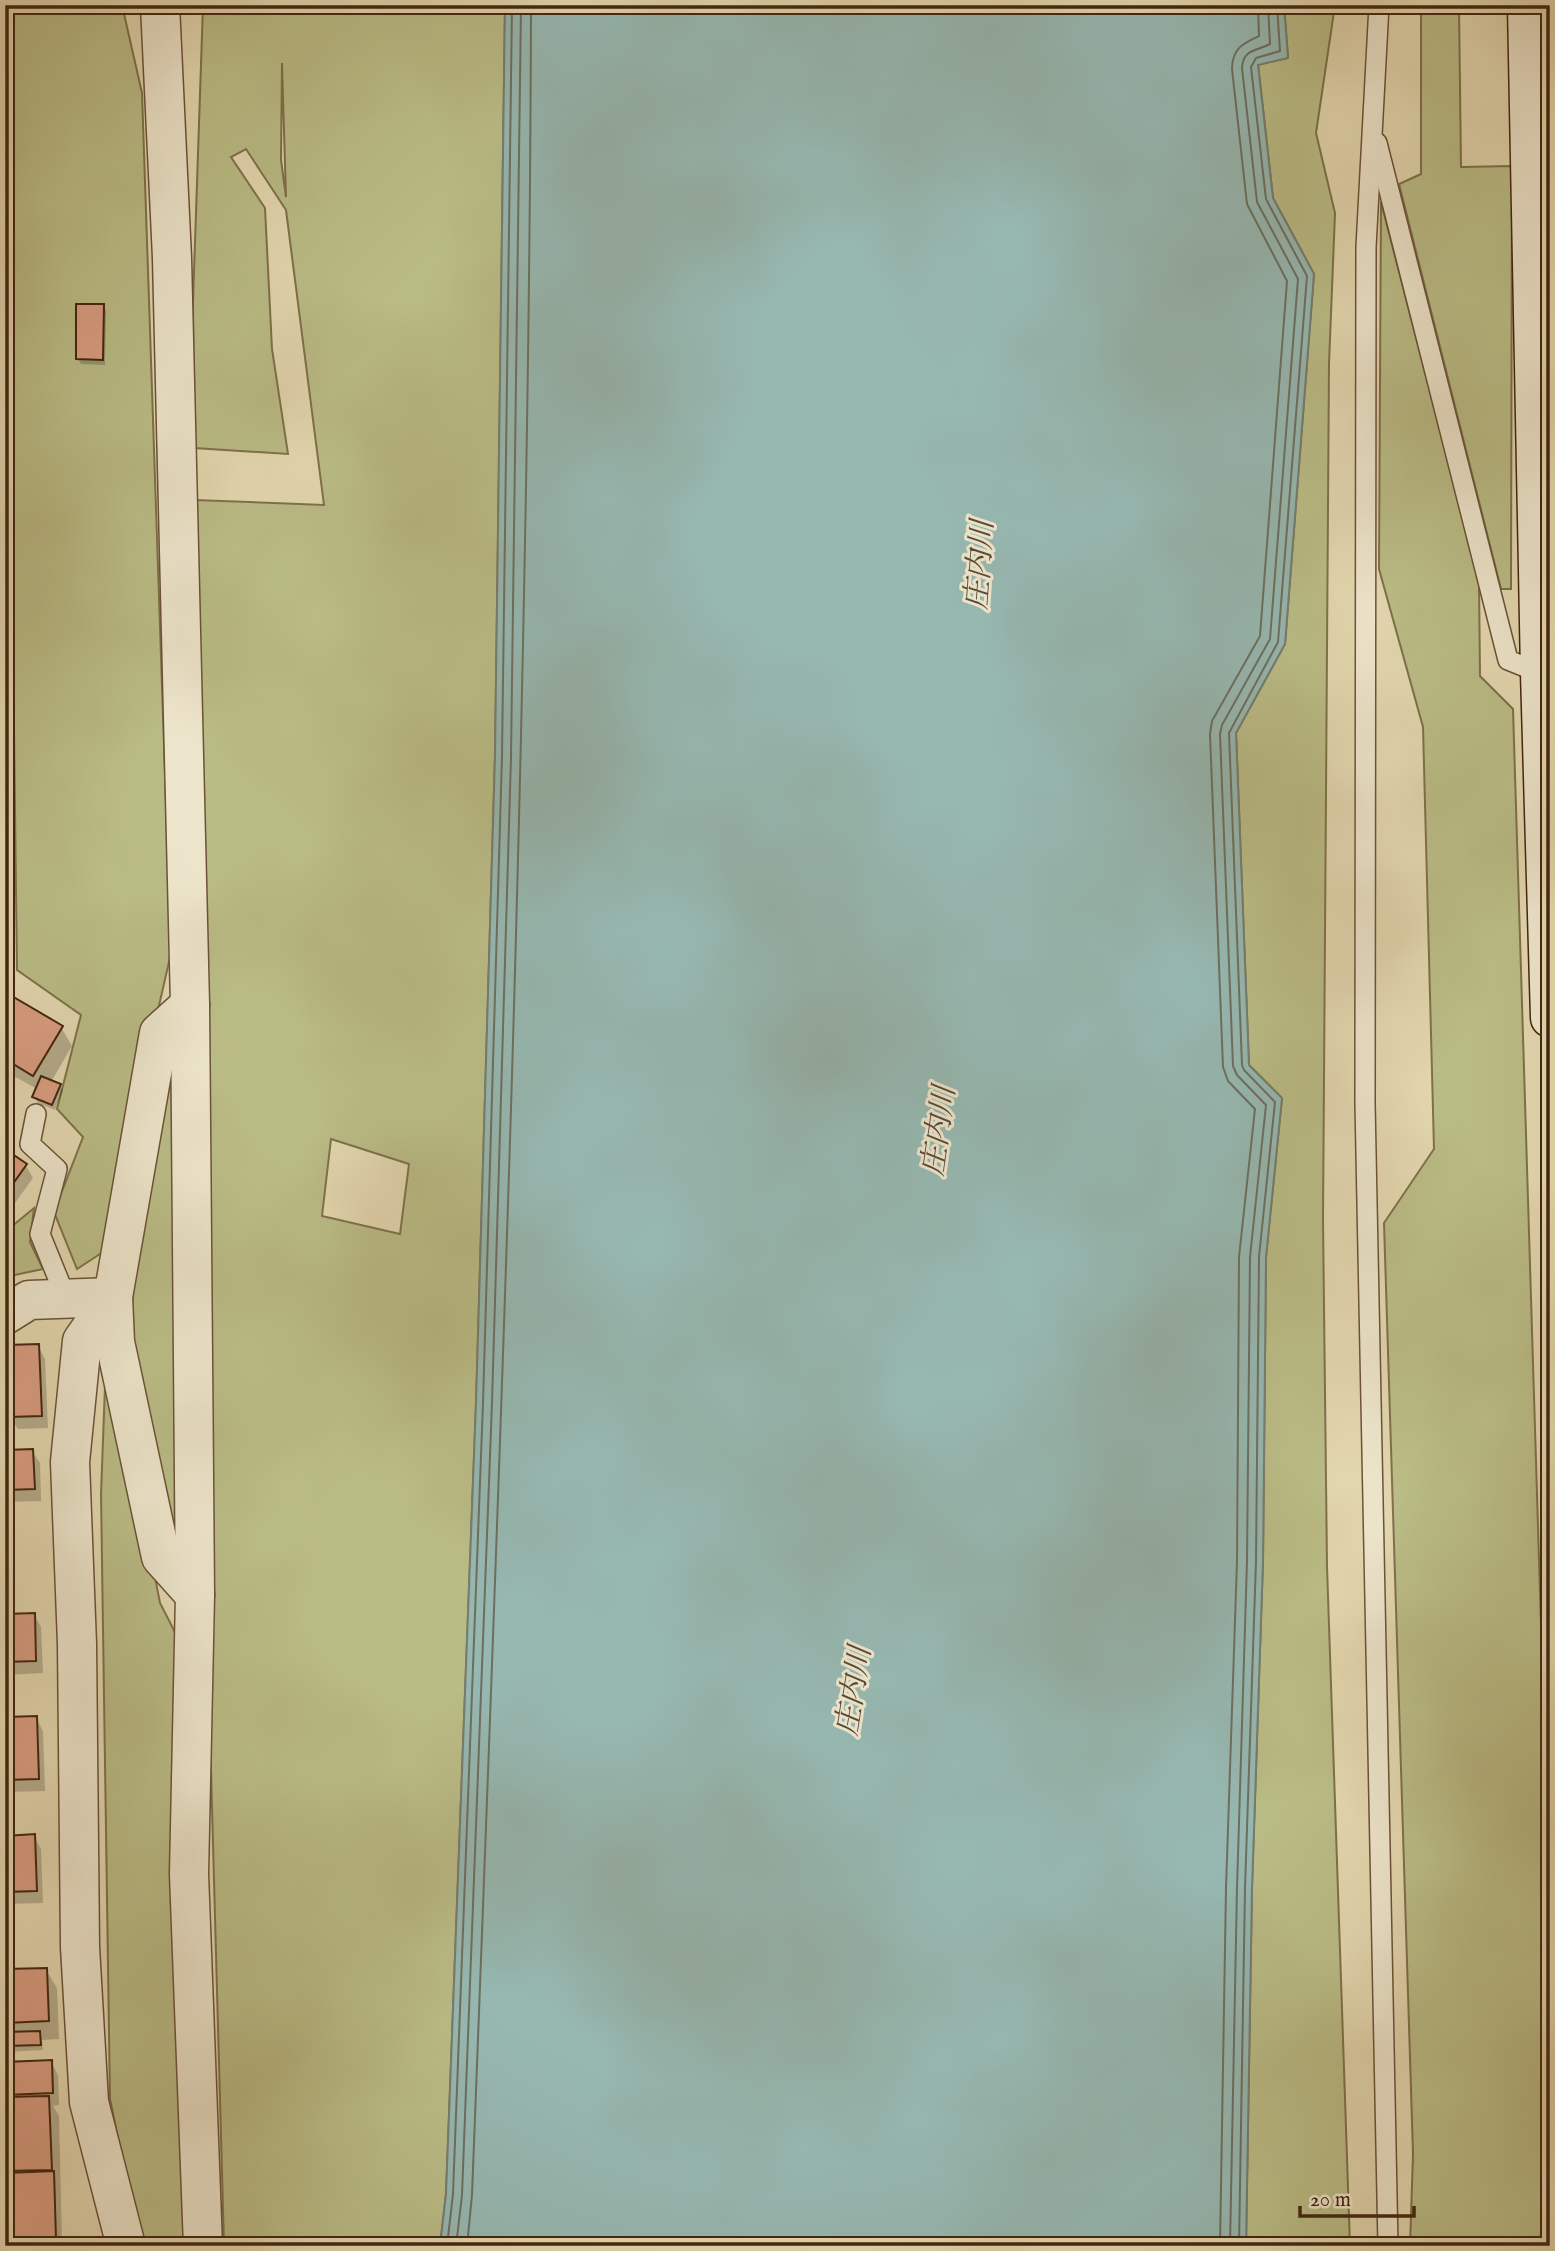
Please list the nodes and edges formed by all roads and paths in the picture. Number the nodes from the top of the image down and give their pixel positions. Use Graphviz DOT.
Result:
graph roads {
  1 [pos="142,5"];
  2 [pos="160,5"];
  3 [pos="1379,5"];
  4 [pos="1527,5"];
  5 [pos="161,50"];
  6 [pos="1550,78"];
  7 [pos="1372,122"];
  8 [pos="1530,200"];
  9 [pos="1539,673"];
  10 [pos="190,1005"];
  11 [pos="1550,1018"];
  12 [pos="36,1114"];
  13 [pos="113,1297"];
  14 [pos="66,1298"];
  15 [pos="5,1315"];
  16 [pos="195,1595"];
  17 [pos="126,2246"];
  18 [pos="203,2246"];
  19 [pos="1388,2246"];
  1 -- 5 [label="street"];
  2 -- 5 [label="street"];
  3 -- 7 [label="lane"];
  4 -- 8 [label="street"];
  5 -- 10 [label="street"];
  6 -- 8 [label="street"];
  7 -- 9 [label="lane"];
  7 -- 19 [label="lane"];
  8 -- 9 [label="street"];
  9 -- 11 [label="street"];
  10 -- 13 [label="street"];
  10 -- 16 [label="street"];
  12 -- 14 [label="lane"];
  13 -- 14 [label="street"];
  13 -- 16 [label="street"];
  13 -- 17 [label="street"];
  14 -- 15 [label="street"];
  16 -- 18 [label="street"];
}
